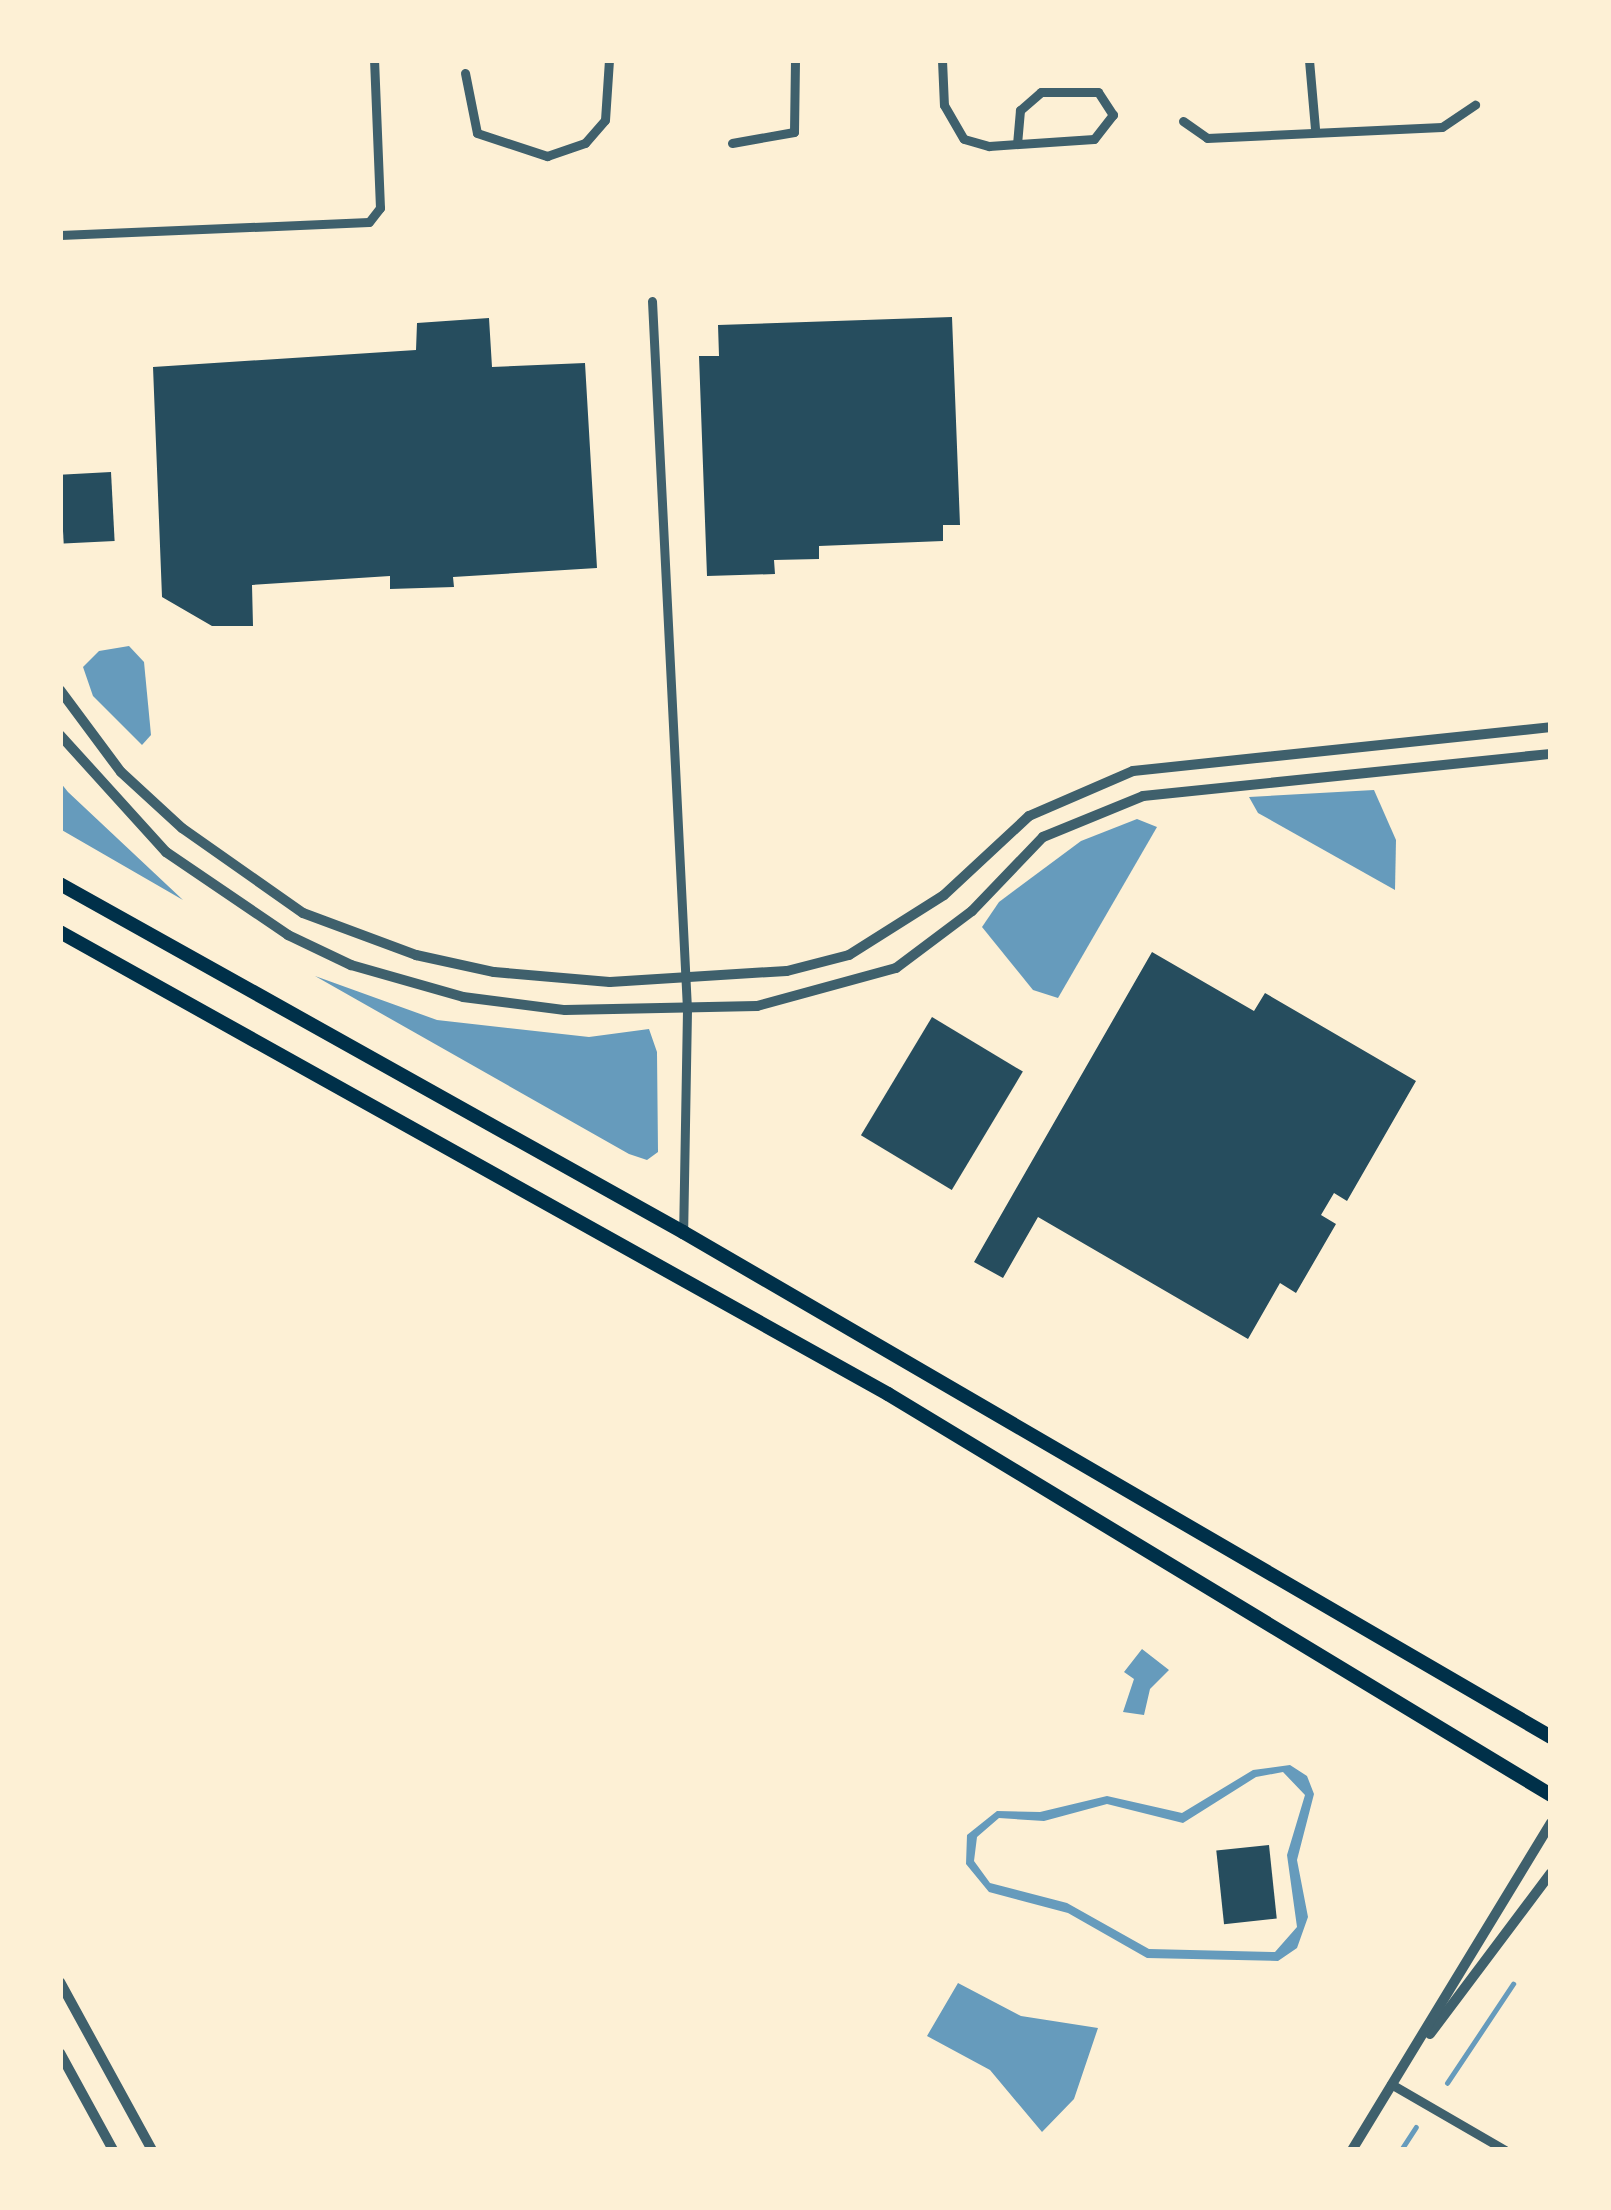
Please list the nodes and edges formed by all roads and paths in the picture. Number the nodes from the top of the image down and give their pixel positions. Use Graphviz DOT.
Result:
graph roads {
  1 [pos="374,60"];
  2 [pos="609,60"];
  3 [pos="795,60"];
  4 [pos="942,60"];
  5 [pos="1309,60"];
  6 [pos="465,73"];
  7 [pos="1474,105"];
  8 [pos="1183,121"];
  9 [pos="1315,129"];
  10 [pos="732,143"];
  11 [pos="1017,144"];
  12 [pos="60,235"];
  13 [pos="652,302"];
  14 [pos="60,690"];
  15 [pos="1551,727"];
  16 [pos="60,735"];
  17 [pos="1551,754"];
  18 [pos="60,884"];
  19 [pos="60,932"];
  20 [pos="684,982"];
  21 [pos="686,1010"];
  22 [pos="683,1232"];
  23 [pos="1551,1737"];
  24 [pos="1551,1795"];
  25 [pos="1551,1823"];
  26 [pos="1551,1873"];
  27 [pos="60,1982"];
  28 [pos="60,2053"];
  29 [pos="1391,2084"];
  30 [pos="113,2150"];
  31 [pos="152,2150"];
  32 [pos="1352,2150"];
  33 [pos="1505,2150"];
  1 -- 12 [label="street"];
  2 -- 6 [label="street"];
  3 -- 10 [label="street"];
  4 -- 11 [label="street"];
  5 -- 9 [label="street"];
  7 -- 9 [label="street"];
  8 -- 9 [label="street"];
  11 -- 11 [label="street"];
  13 -- 20 [label="street"];
  14 -- 20 [label="street"];
  15 -- 20 [label="street"];
  16 -- 21 [label="street"];
  17 -- 21 [label="street"];
  18 -- 22 [label="highway"];
  19 -- 24 [label="highway"];
  20 -- 21 [label="street"];
  21 -- 22 [label="street"];
  22 -- 23 [label="highway"];
  25 -- 29 [label="street"];
  26 -- 29 [label="street"];
  27 -- 31 [label="street"];
  28 -- 30 [label="street"];
  29 -- 32 [label="street"];
  29 -- 33 [label="street"];
}
